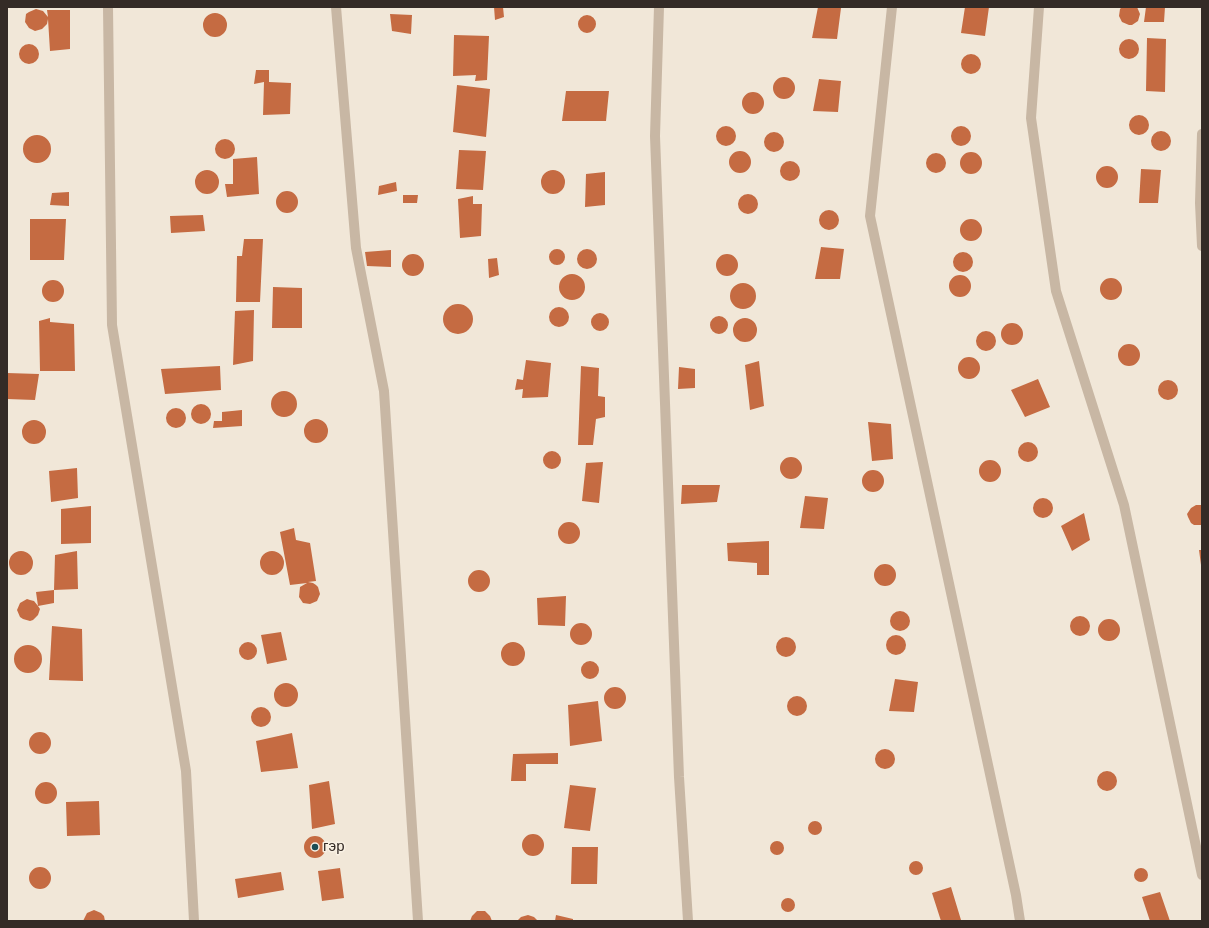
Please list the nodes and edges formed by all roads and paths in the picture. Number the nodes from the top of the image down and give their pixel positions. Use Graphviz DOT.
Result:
graph roads {
  1 [pos="108,7"];
  2 [pos="336,7"];
  3 [pos="659,7"];
  4 [pos="892,7"];
  5 [pos="1039,7"];
  6 [pos="1202,134"];
  7 [pos="1202,246"];
  8 [pos="1202,875"];
  9 [pos="194,921"];
  10 [pos="418,921"];
  11 [pos="688,921"];
  12 [pos="1020,921"];
  1 -- 9 [label="street"];
  2 -- 10 [label="street"];
  3 -- 11 [label="street"];
  4 -- 12 [label="street"];
  5 -- 8 [label="street"];
  6 -- 7 [label="street"];
}
